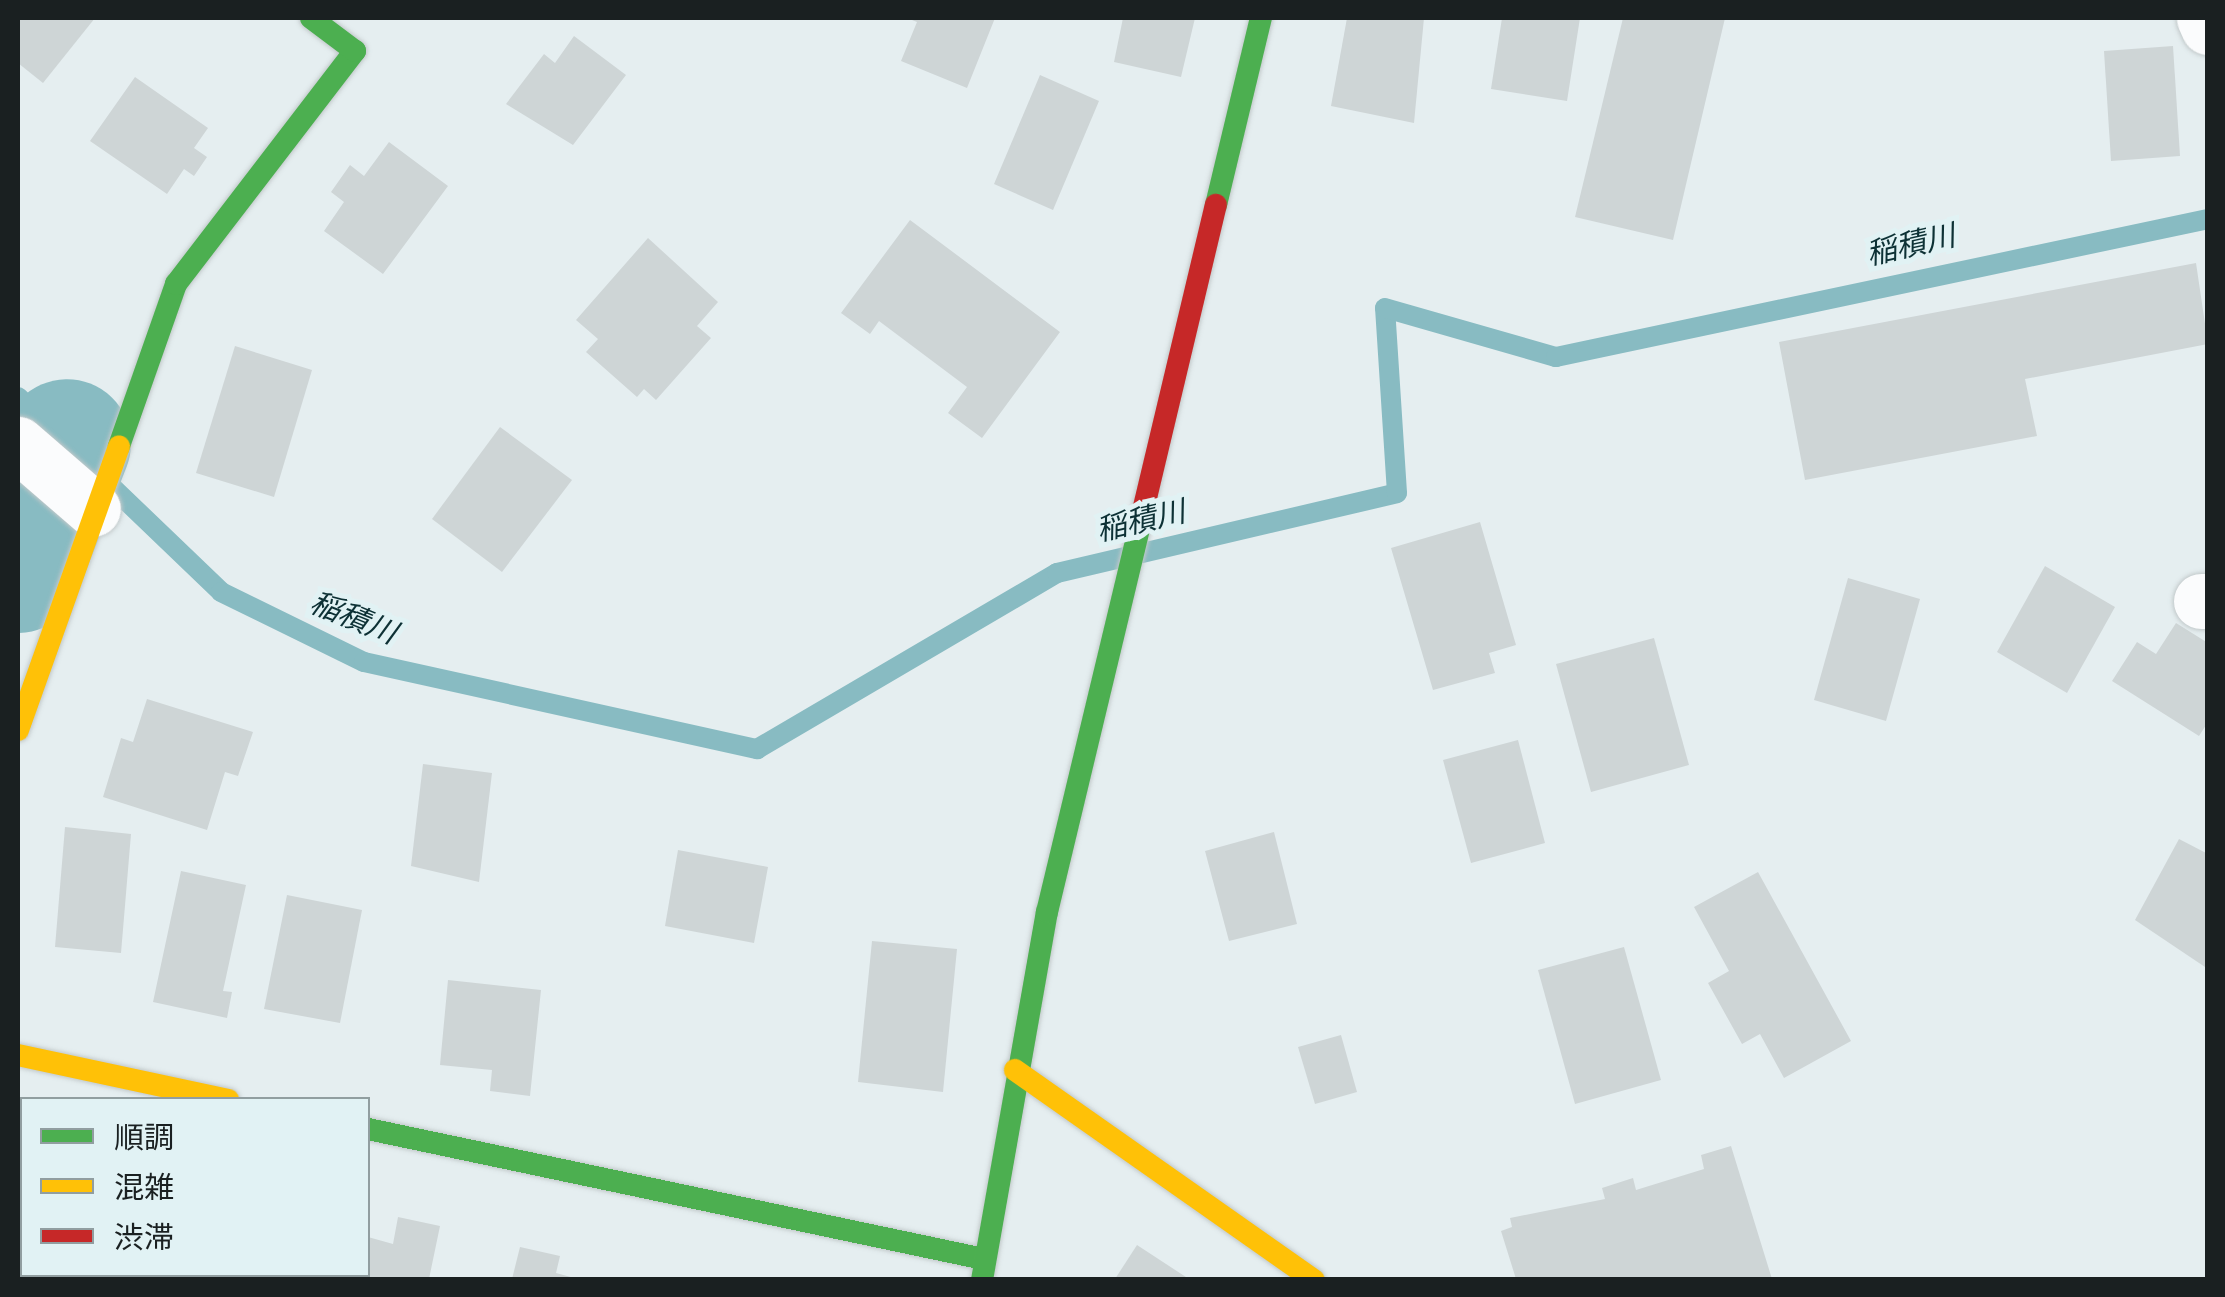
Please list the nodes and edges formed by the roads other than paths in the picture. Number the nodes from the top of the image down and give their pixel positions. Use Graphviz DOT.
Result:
graph roads {
  1 [pos="311,18"];
  2 [pos="1262,18"];
  3 [pos="2204,18"];
  4 [pos="2208,26"];
  5 [pos="61,480"];
  6 [pos="18,730"];
  7 [pos="18,1055"];
  8 [pos="1015,1070"];
  9 [pos="214,1097"];
  10 [pos="370,1129"];
  11 [pos="983,1269"];
  12 [pos="1314,1280"];
  1 -- 5 [label="street"];
  2 -- 8 [label="street"];
  3 -- 4 [label="street"];
  5 -- 6 [label="street"];
  7 -- 9 [label="street"];
  8 -- 11 [label="street"];
  8 -- 12 [label="street"];
  10 -- 11 [label="street"];
}
